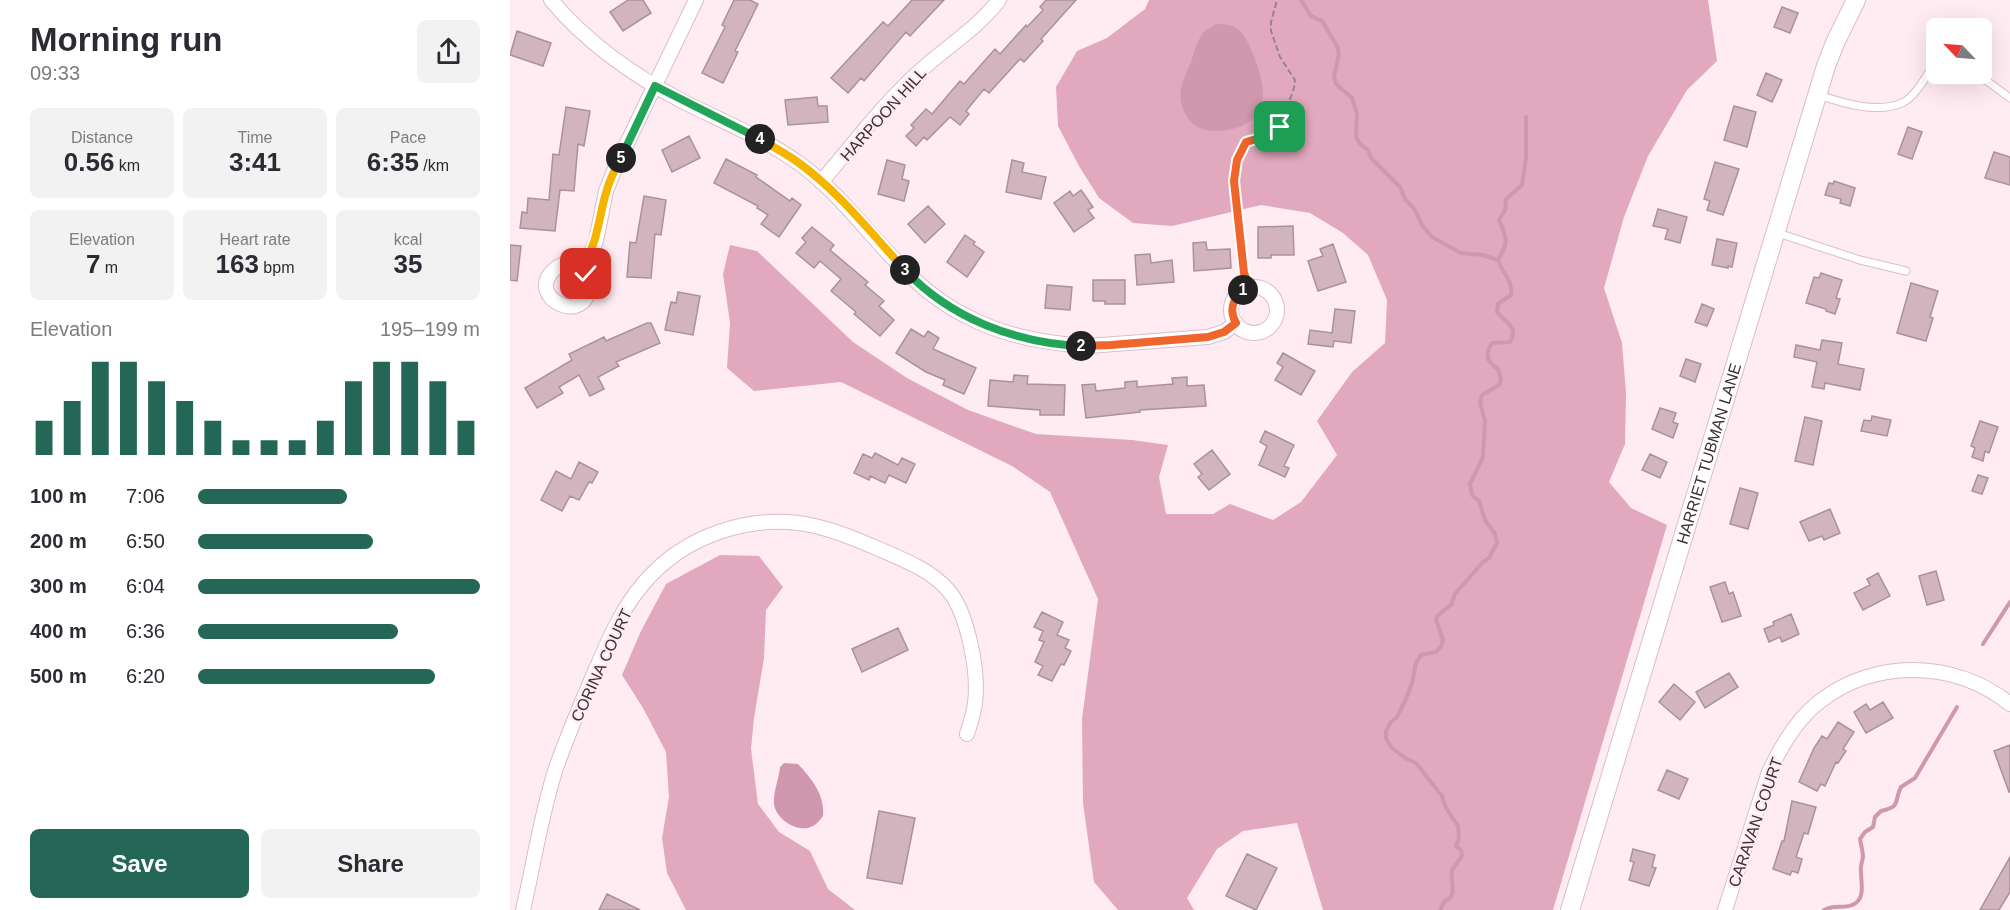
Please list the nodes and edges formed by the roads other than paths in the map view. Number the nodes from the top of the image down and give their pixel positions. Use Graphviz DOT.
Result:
graph roads {
  1 [pos="551,0"];
  2 [pos="696,0"];
  3 [pos="999,0"];
  4 [pos="1856,0"];
  5 [pos="1926,76"];
  6 [pos="1991,84"];
  7 [pos="655,86"];
  8 [pos="1818,95"];
  9 [pos="2010,98"];
  10 [pos="822,182"];
  11 [pos="1776,232"];
  12 [pos="580,269"];
  13 [pos="1906,271"];
  14 [pos="1236,323"];
  15 [pos="2010,704"];
  16 [pos="967,734"];
  17 [pos="524,910"];
  18 [pos="1570,910"];
  19 [pos="1725,910"];
  1 -- 7 [label="street"];
  2 -- 7 [label="street"];
  3 -- 10 [label="street, HARPOON HILL"];
  4 -- 8 [label="street, HARRIET TUBMAN LANE"];
  5 -- 8 [label="lane"];
  6 -- 9 [label="lane"];
  7 -- 10 [label="street"];
  7 -- 12 [label="street"];
  8 -- 11 [label="street, HARRIET TUBMAN LANE"];
  10 -- 14 [label="street"];
  11 -- 13 [label="lane"];
  11 -- 18 [label="street, HARRIET TUBMAN LANE"];
  14 -- 14 [label="street"];
  15 -- 19 [label="street, CARAVAN COURT"];
  16 -- 17 [label="street, CORINA COURT"];
}
